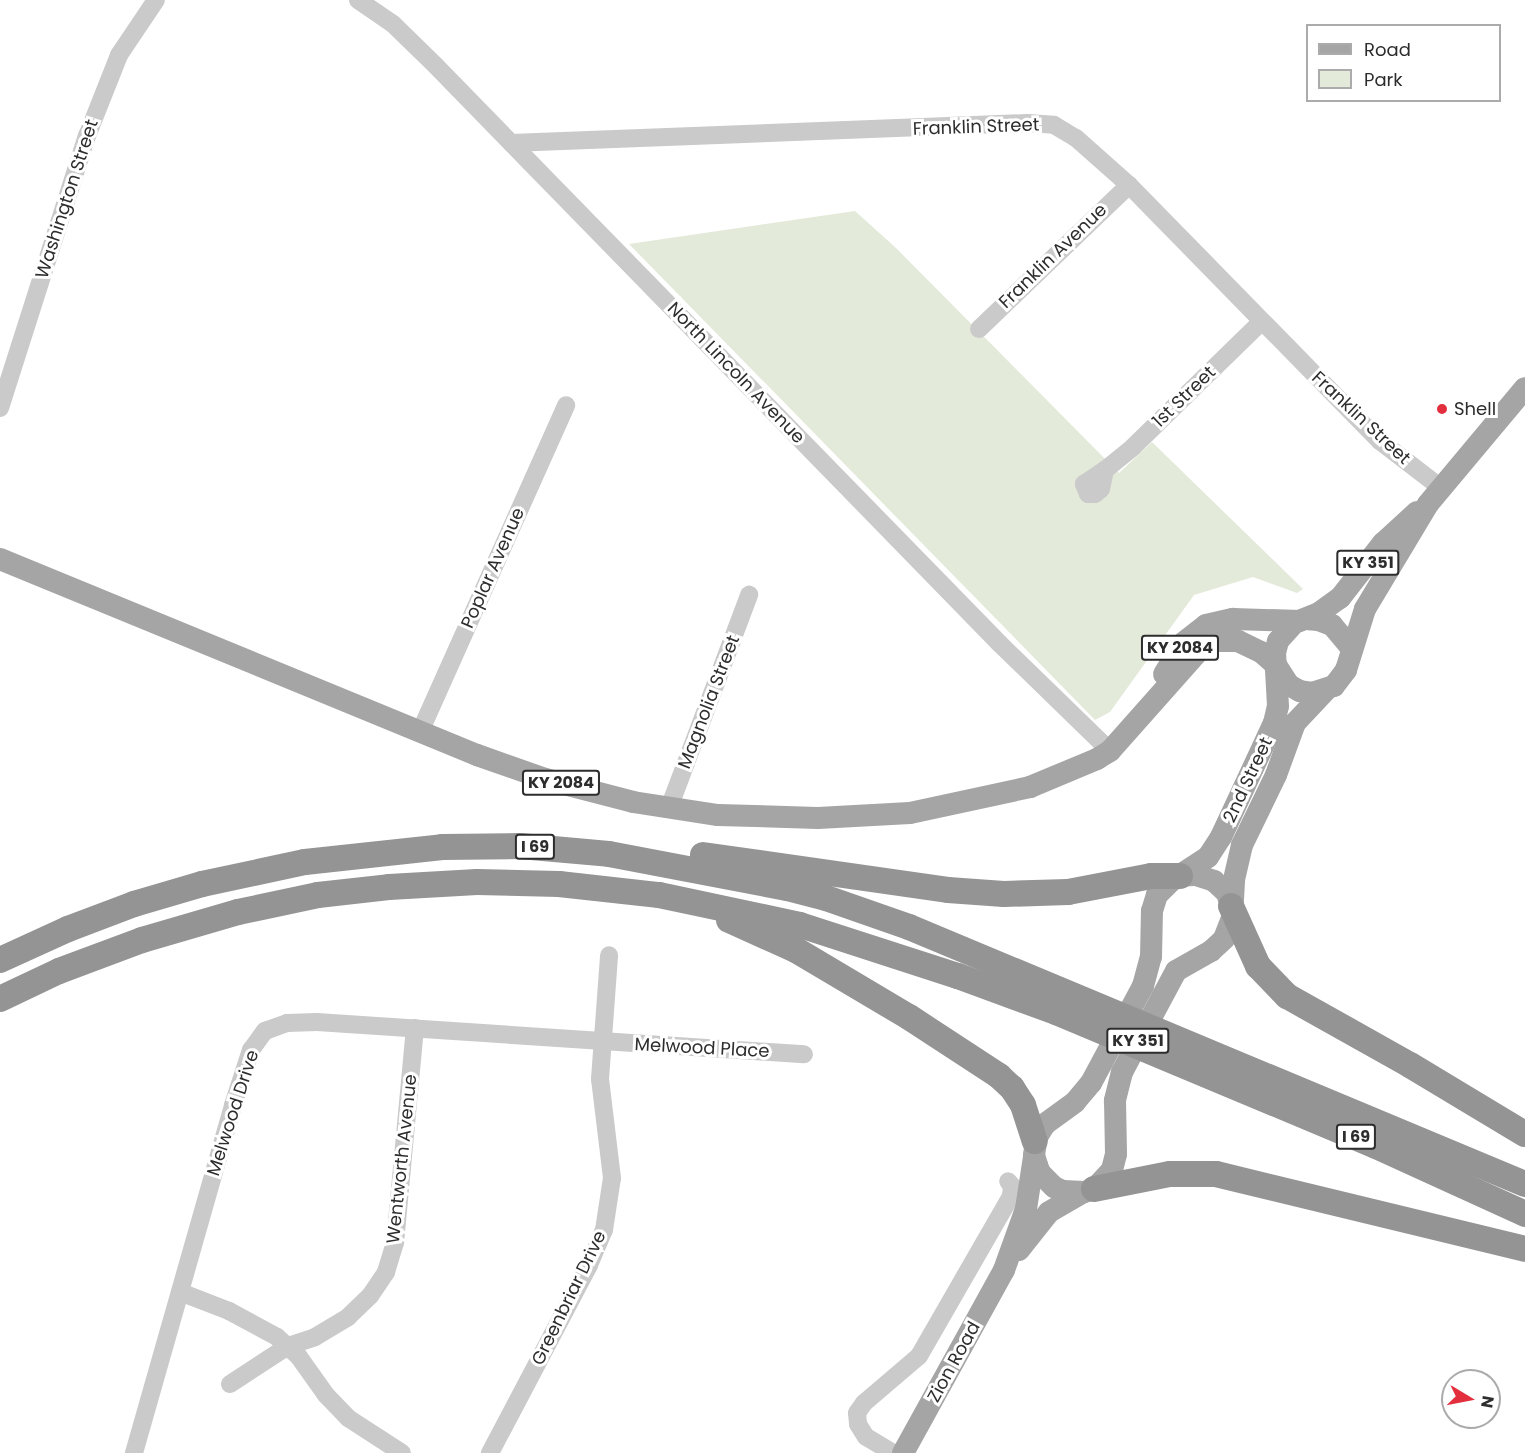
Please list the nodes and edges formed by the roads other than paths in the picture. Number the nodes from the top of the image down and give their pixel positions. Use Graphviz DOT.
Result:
graph roads {
  1 [pos="156,0"];
  2 [pos="358,0"];
  3 [pos="511,143"];
  4 [pos="1129,185"];
  5 [pos="1261,322"];
  6 [pos="979,329"];
  7 [pos="1525,388"];
  8 [pos="566,405"];
  9 [pos="0,408"];
  10 [pos="1105,470"];
  11 [pos="1434,495"];
  12 [pos="0,559"];
  13 [pos="749,595"];
  14 [pos="1303,620"];
  15 [pos="1351,648"];
  16 [pos="1276,665"];
  17 [pos="1326,690"];
  18 [pos="1136,719"];
  19 [pos="420,732"];
  20 [pos="1110,751"];
  21 [pos="669,808"];
  22 [pos="520,846"];
  23 [pos="1180,876"];
  24 [pos="636,893"];
  25 [pos="1231,906"];
  26 [pos="609,955"];
  27 [pos="0,960"];
  28 [pos="0,999"];
  29 [pos="1060,1003"];
  30 [pos="415,1028"];
  31 [pos="601,1042"];
  32 [pos="804,1054"];
  33 [pos="1189,1058"];
  34 [pos="1525,1134"];
  35 [pos="1035,1148"];
  36 [pos="1008,1181"];
  37 [pos="1525,1184"];
  38 [pos="1089,1191"];
  39 [pos="1525,1214"];
  40 [pos="1525,1250"];
  41 [pos="1004,1270"];
  42 [pos="180,1293"];
  43 [pos="288,1346"];
  44 [pos="230,1384"];
  45 [pos="134,1453"];
  46 [pos="402,1453"];
  47 [pos="490,1453"];
  48 [pos="893,1453"];
  49 [pos="903,1453"];
  1 -- 9 [label="street, Washington Street"];
  2 -- 3 [label="street, North Lincoln Avenue"];
  3 -- 4 [label="street, Franklin Street"];
  3 -- 20 [label="street, North Lincoln Avenue"];
  4 -- 5 [label="street, Franklin Street"];
  4 -- 6 [label="street, Franklin Avenue"];
  5 -- 10 [label="street, 1st Street"];
  5 -- 11 [label="street, Franklin Street"];
  7 -- 11 [label="main road, 2nd Street / KY 351"];
  8 -- 19 [label="street, Poplar Avenue"];
  11 -- 14 [label="main road, 2nd Street / KY 351"];
  11 -- 15 [label="main road, 2nd Street / KY 351"];
  12 -- 19 [label="main road, KY 2084"];
  13 -- 21 [label="street, Magnolia Street"];
  14 -- 15 [label="main road"];
  14 -- 16 [label="main road, 2nd Street / KY 351"];
  14 -- 18 [label="main road, KY 2084"];
  15 -- 17 [label="main road, 2nd Street / KY 351"];
  16 -- 17 [label="main road"];
  16 -- 18 [label="main road, KY 2084"];
  16 -- 23 [label="main road, 2nd Street / KY 351"];
  17 -- 25 [label="main road, 2nd Street / KY 351"];
  18 -- 20 [label="main road, KY 2084"];
  19 -- 21 [label="main road, KY 2084"];
  20 -- 21 [label="main road, KY 2084"];
  22 -- 23 [label="highway"];
  22 -- 27 [label="highway, I 69"];
  22 -- 29 [label="highway, I 69"];
  23 -- 25 [label="main road"];
  23 -- 35 [label="main road, 2nd Street / KY 351"];
  24 -- 28 [label="highway, I 69"];
  24 -- 29 [label="highway, I 69"];
  24 -- 35 [label="highway"];
  25 -- 34 [label="highway"];
  25 -- 38 [label="main road, 2nd Street / KY 351"];
  26 -- 31 [label="street, Greenbriar Drive"];
  29 -- 33 [label="highway, I 69"];
  30 -- 31 [label="street, Melwood Drive"];
  30 -- 42 [label="street, Melwood Drive"];
  30 -- 43 [label="street, Wentworth Avenue"];
  31 -- 32 [label="street, Melwood Place"];
  31 -- 47 [label="street, Greenbriar Drive"];
  33 -- 37 [label="highway, I 69"];
  33 -- 39 [label="highway, I 69"];
  35 -- 38 [label="main road"];
  35 -- 41 [label="main road, Zion Road / KY 351"];
  36 -- 48 [label="street"];
  38 -- 40 [label="highway"];
  38 -- 41 [label="main road, Zion Road / KY 351"];
  41 -- 49 [label="main road, Zion Road / KY 351"];
  42 -- 43 [label="street"];
  42 -- 45 [label="street, Melwood Drive"];
  43 -- 44 [label="street, Wentworth Avenue"];
  43 -- 46 [label="street"];
}
